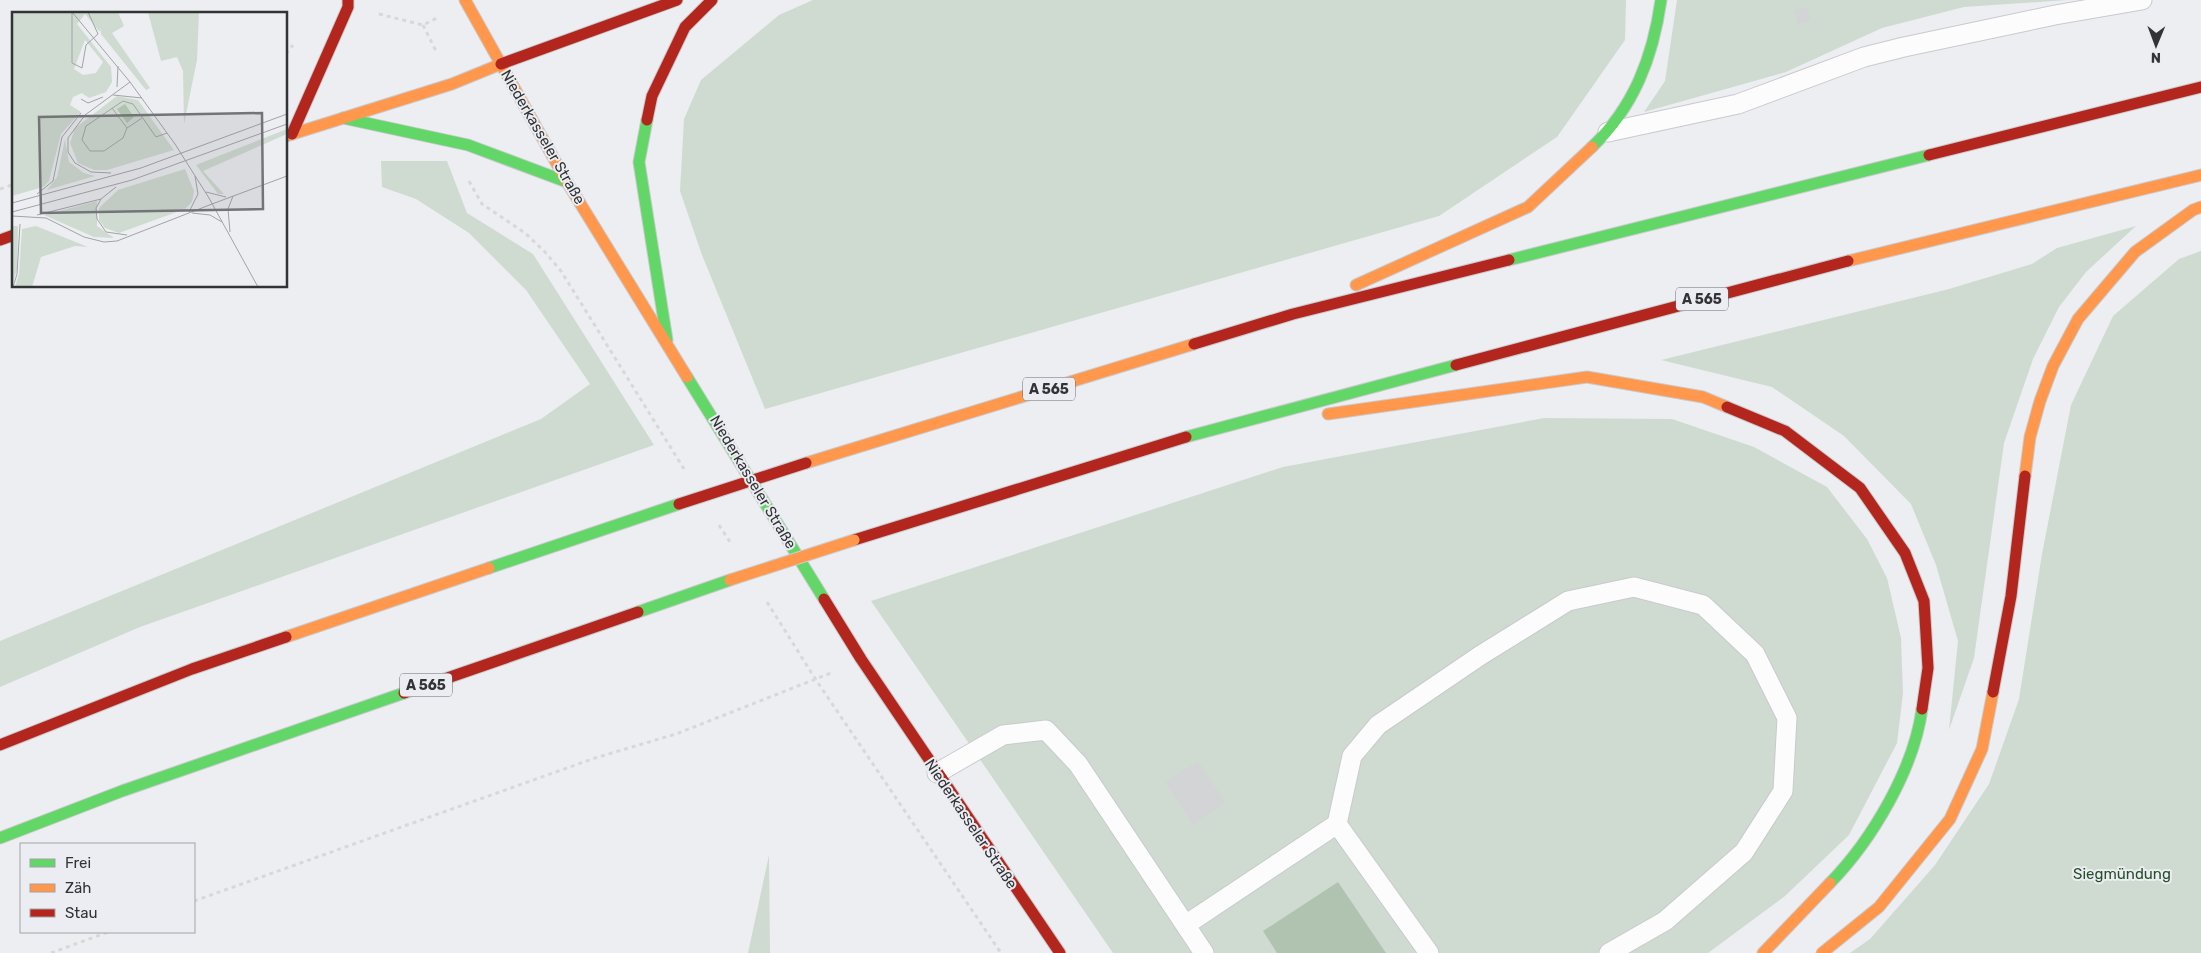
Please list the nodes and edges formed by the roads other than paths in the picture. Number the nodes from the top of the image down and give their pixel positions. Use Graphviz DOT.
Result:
graph roads {
  1 [pos="348,0"];
  2 [pos="466,0"];
  3 [pos="676,0"];
  4 [pos="712,0"];
  5 [pos="1661,0"];
  6 [pos="2142,0"];
  7 [pos="502,64"];
  8 [pos="2201,87"];
  9 [pos="342,118"];
  10 [pos="1608,132"];
  11 [pos="289,135"];
  12 [pos="2201,175"];
  13 [pos="567,182"];
  14 [pos="2201,207"];
  15 [pos="1293,314"];
  16 [pos="666,340"];
  17 [pos="1205,431"];
  18 [pos="0,745"];
  19 [pos="937,773"];
  20 [pos="1336,824"];
  21 [pos="0,838"];
  22 [pos="1187,924"];
  23 [pos="1060,953"];
  24 [pos="1204,953"];
  25 [pos="1429,953"];
  26 [pos="1609,953"];
  27 [pos="1763,953"];
  28 [pos="1822,953"];
  1 -- 11 [label="main road"];
  2 -- 7 [label="main road, Niederkasseler Straße"];
  3 -- 7 [label="main road"];
  4 -- 16 [label="main road"];
  5 -- 10 [label="main road"];
  6 -- 10 [label="lane"];
  7 -- 9 [label="main road"];
  7 -- 13 [label="main road, Niederkasseler Straße"];
  8 -- 15 [label="main road, A 565"];
  9 -- 11 [label="main road"];
  9 -- 13 [label="main road"];
  10 -- 15 [label="main road"];
  12 -- 17 [label="main road, A 565"];
  13 -- 16 [label="main road, Niederkasseler Straße"];
  14 -- 28 [label="main road"];
  15 -- 18 [label="main road, A 565, bridge"];
  16 -- 19 [label="main road, Niederkasseler Straße"];
  17 -- 21 [label="main road, A 565, bridge"];
  17 -- 27 [label="main road"];
  19 -- 22 [label="lane"];
  19 -- 23 [label="main road, Niederkasseler Straße"];
  20 -- 22 [label="lane"];
  20 -- 25 [label="lane"];
  20 -- 26 [label="lane"];
  22 -- 24 [label="lane"];
}
